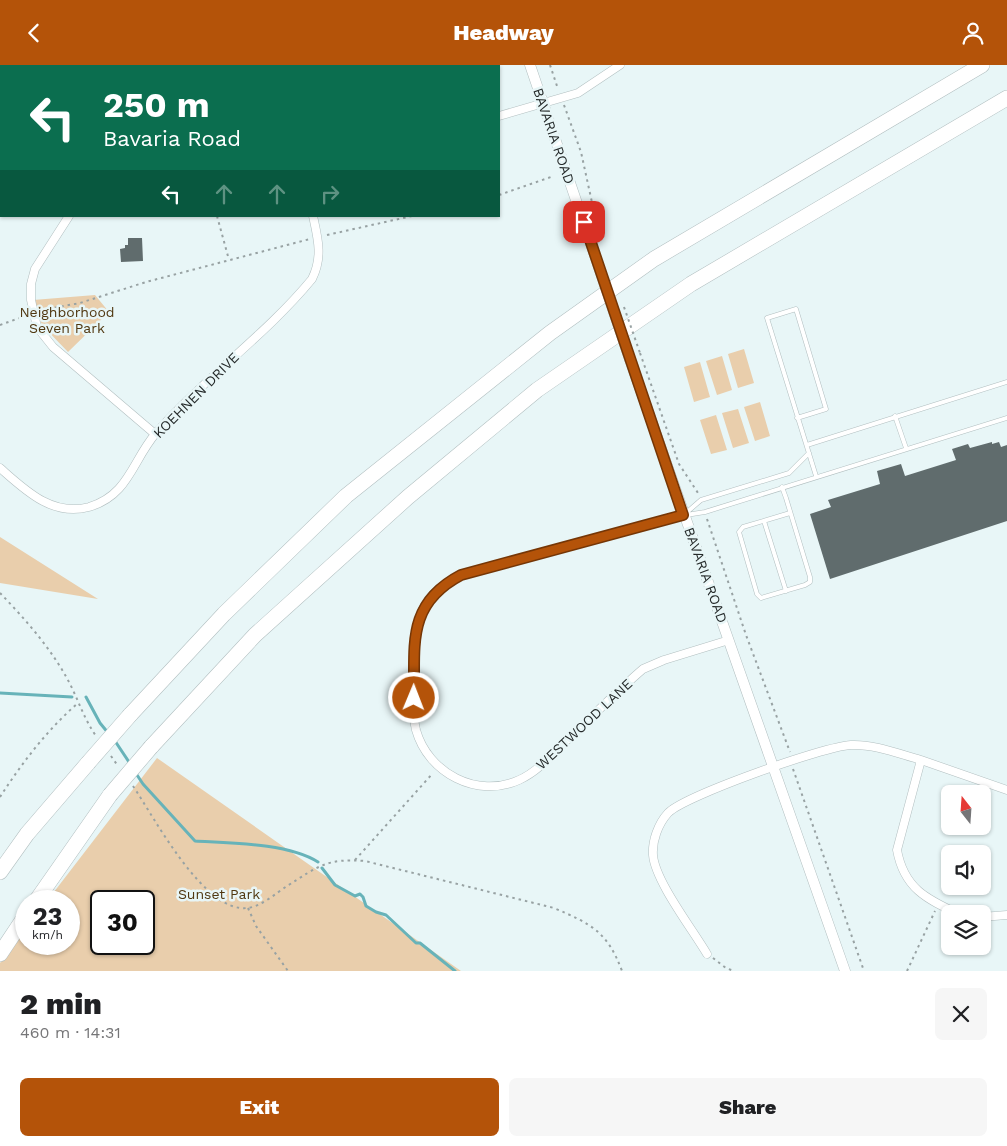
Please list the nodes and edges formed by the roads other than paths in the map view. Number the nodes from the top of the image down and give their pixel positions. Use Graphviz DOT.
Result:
graph roads {
  1 [pos="530,65"];
  2 [pos="620,65"];
  3 [pos="982,65"];
  4 [pos="1007,98"];
  5 [pos="543,102"];
  6 [pos="500,115"];
  7 [pos="68,217"];
  8 [pos="313,217"];
  9 [pos="1007,382"];
  10 [pos="895,416"];
  11 [pos="797,418"];
  12 [pos="1007,418"];
  13 [pos="155,434"];
  14 [pos="806,445"];
  15 [pos="906,449"];
  16 [pos="809,453"];
  17 [pos="0,468"];
  18 [pos="789,473"];
  19 [pos="816,476"];
  20 [pos="792,484"];
  21 [pos="782,487"];
  22 [pos="790,513"];
  23 [pos="683,515"];
  24 [pos="764,521"];
  25 [pos="786,591"];
  26 [pos="729,640"];
  27 [pos="921,760"];
  28 [pos="775,768"];
  29 [pos="1007,790"];
  30 [pos="0,872"];
  31 [pos="44,890"];
  32 [pos="941,906"];
  33 [pos="1007,915"];
  34 [pos="991,916"];
  35 [pos="15,932"];
  36 [pos="0,954"];
  37 [pos="708,954"];
  38 [pos="845,971"];
  1 -- 5 [label="street, BAVARIA ROAD"];
  2 -- 5 [label="street"];
  3 -- 30 [label="highway, bridge"];
  4 -- 31 [label="highway, bridge"];
  5 -- 6 [label="street"];
  5 -- 23 [label="street, BAVARIA ROAD, bridge"];
  7 -- 13 [label="street"];
  8 -- 13 [label="street, KOEHNEN DRIVE"];
  9 -- 10 [label="lane"];
  10 -- 14 [label="lane"];
  10 -- 15 [label="lane"];
  11 -- 11 [label="lane"];
  11 -- 14 [label="lane"];
  12 -- 15 [label="lane"];
  13 -- 17 [label="street, KOEHNEN DRIVE"];
  14 -- 16 [label="lane"];
  15 -- 19 [label="lane"];
  16 -- 18 [label="lane"];
  16 -- 19 [label="lane"];
  18 -- 20 [label="lane"];
  18 -- 23 [label="lane"];
  19 -- 20 [label="lane"];
  20 -- 21 [label="lane"];
  21 -- 22 [label="lane"];
  21 -- 23 [label="lane"];
  22 -- 24 [label="lane"];
  22 -- 25 [label="lane"];
  23 -- 26 [label="street, BAVARIA ROAD"];
  23 -- 26 [label="street, WESTWOOD LANE"];
  24 -- 25 [label="lane"];
  24 -- 25 [label="lane"];
  26 -- 28 [label="street, BAVARIA ROAD"];
  27 -- 28 [label="street"];
  27 -- 29 [label="street"];
  27 -- 32 [label="street"];
  28 -- 37 [label="street"];
  28 -- 38 [label="street, BAVARIA ROAD"];
  33 -- 34 [label="street"];
  35 -- 36 [label="highway"];
}
